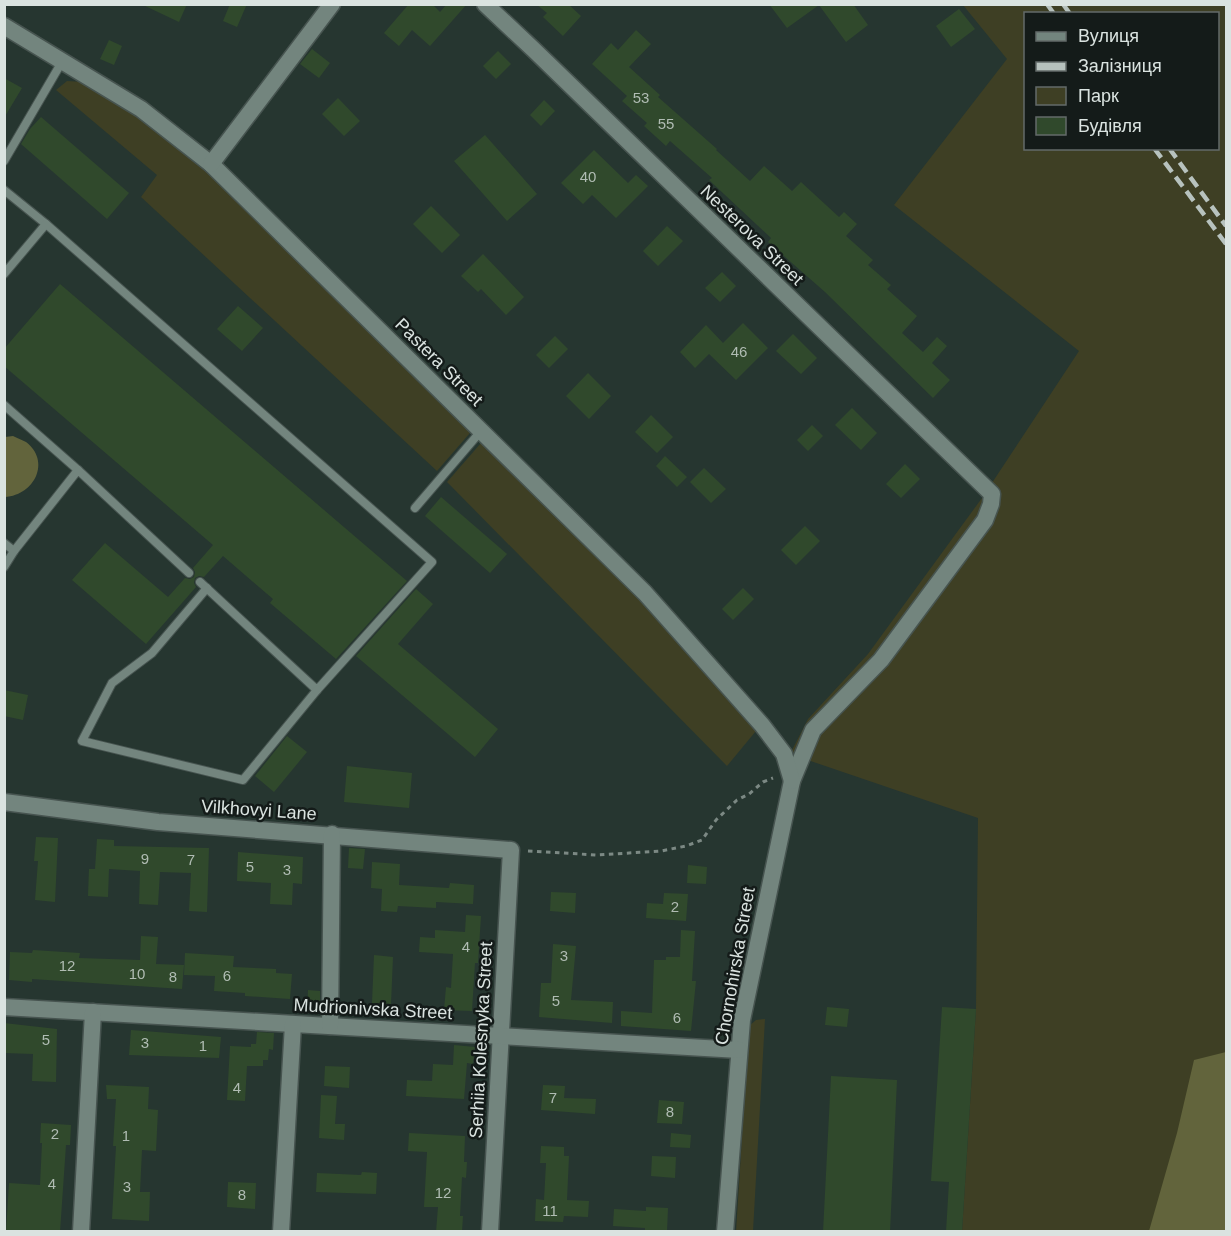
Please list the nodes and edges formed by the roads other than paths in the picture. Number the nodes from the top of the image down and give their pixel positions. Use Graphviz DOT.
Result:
graph roads {
  1 [pos="332,4"];
  2 [pos="485,4"];
  3 [pos="4,26"];
  4 [pos="63,60"];
  5 [pos="4,161"];
  6 [pos="212,164"];
  7 [pos="4,190"];
  8 [pos="46,224"];
  9 [pos="4,274"];
  10 [pos="4,405"];
  11 [pos="481,431"];
  12 [pos="78,470"];
  13 [pos="992,494"];
  14 [pos="415,508"];
  15 [pos="4,543"];
  16 [pos="14,551"];
  17 [pos="4,567"];
  18 [pos="189,573"];
  19 [pos="200,582"];
  20 [pos="207,588"];
  21 [pos="317,690"];
  22 [pos="792,781"];
  23 [pos="4,802"];
  24 [pos="332,834"];
  25 [pos="511,850"];
  26 [pos="4,1007"];
  27 [pos="93,1012"];
  28 [pos="293,1024"];
  29 [pos="330,1026"];
  30 [pos="501,1036"];
  31 [pos="739,1050"];
  32 [pos="81,1232"];
  33 [pos="281,1232"];
  34 [pos="490,1232"];
  35 [pos="725,1232"];
  1 -- 6 [label="street"];
  2 -- 13 [label="street, Nesterova Street"];
  3 -- 4 [label="street, Pastera Street"];
  4 -- 5 [label="lane"];
  4 -- 6 [label="street, Pastera Street"];
  6 -- 11 [label="street, Pastera Street"];
  7 -- 8 [label="lane"];
  8 -- 9 [label="lane"];
  8 -- 21 [label="lane"];
  10 -- 12 [label="lane"];
  11 -- 14 [label="lane"];
  11 -- 22 [label="street, Pastera Street"];
  12 -- 16 [label="lane"];
  12 -- 18 [label="lane"];
  13 -- 22 [label="street, Chornohirska Street"];
  15 -- 16 [label="lane"];
  16 -- 17 [label="lane"];
  19 -- 20 [label="lane"];
  20 -- 21 [label="lane"];
  20 -- 21 [label="lane"];
  22 -- 31 [label="street, Chornohirska Street"];
  23 -- 24 [label="street, Vilkhovyi Lane"];
  24 -- 25 [label="street, Vilkhovyi Lane"];
  24 -- 29 [label="street"];
  25 -- 30 [label="street, Serhiia Kolesnyka Street"];
  26 -- 27 [label="street, Mudrionivska Street"];
  27 -- 28 [label="street, Mudrionivska Street"];
  27 -- 32 [label="street"];
  28 -- 29 [label="street, Mudrionivska Street"];
  28 -- 33 [label="street"];
  29 -- 30 [label="street, Mudrionivska Street"];
  30 -- 31 [label="street, Mudrionivska Street"];
  30 -- 34 [label="street, Serhiia Kolesnyka Street"];
  31 -- 35 [label="street, Chornohirska Street"];
}
